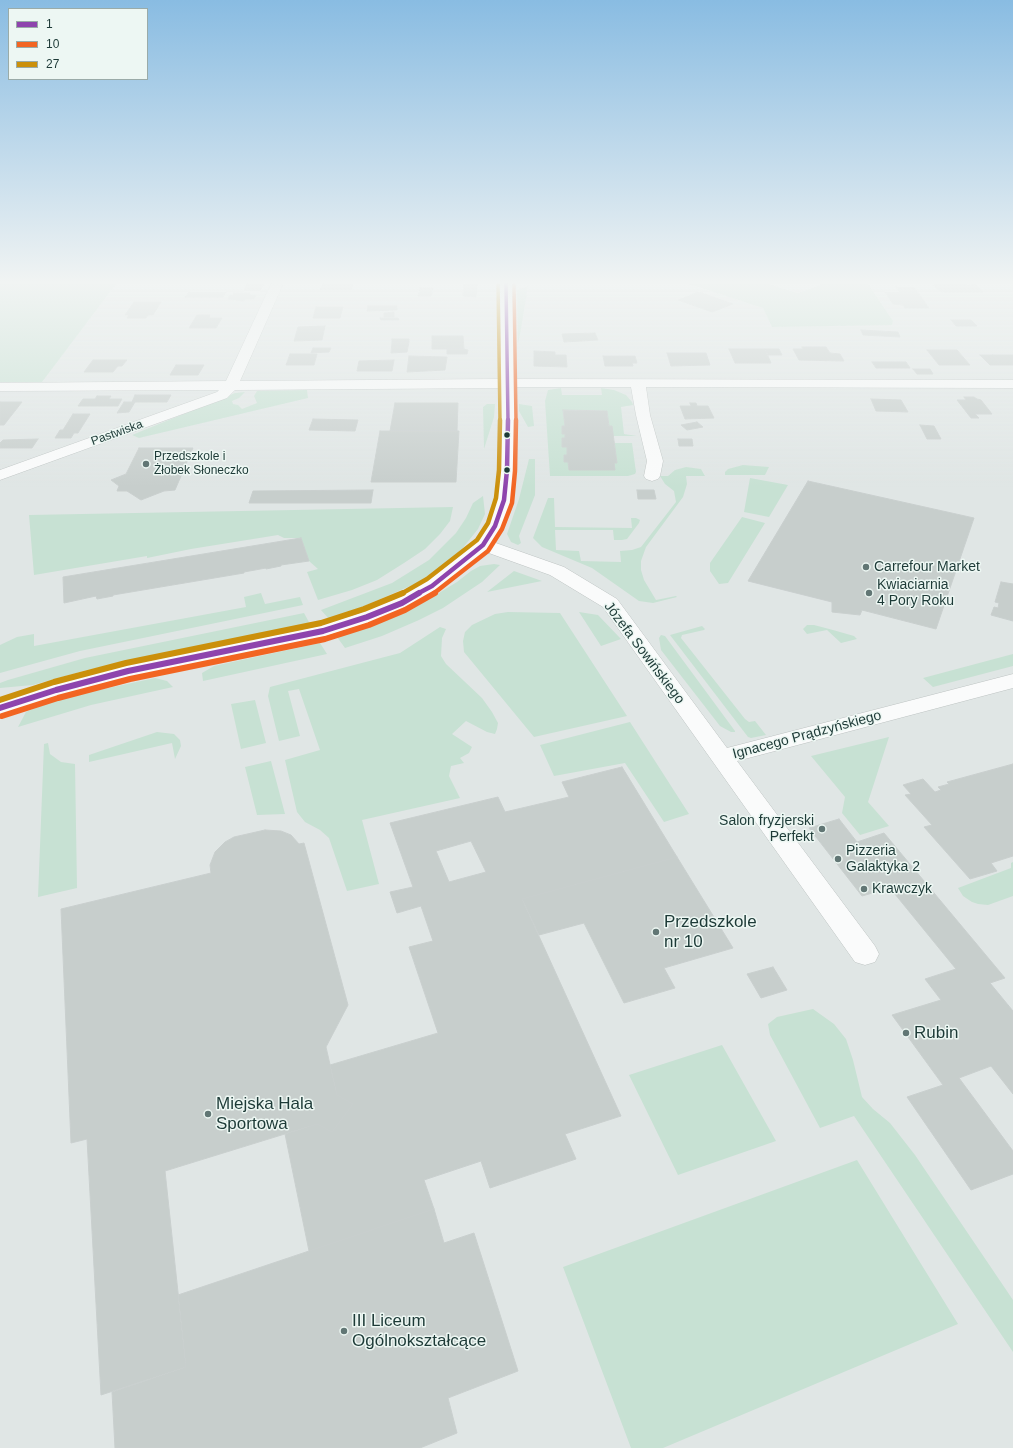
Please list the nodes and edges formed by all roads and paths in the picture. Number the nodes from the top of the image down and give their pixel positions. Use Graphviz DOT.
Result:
graph roads {
  1 [pos="246,352"];
  2 [pos="507,352"];
  3 [pos="508,384"];
  4 [pos="638,384"];
  5 [pos="1013,384"];
  6 [pos="231,385"];
  7 [pos="0,386"];
  8 [pos="653,469"];
  9 [pos="0,475"];
  10 [pos="483,545"];
  11 [pos="1013,681"];
  12 [pos="0,708"];
  13 [pos="721,757"];
  14 [pos="865,954"];
  1 -- 6 [label="street"];
  2 -- 3 [label="street"];
  3 -- 4 [label="street"];
  3 -- 6 [label="street"];
  3 -- 10 [label="street"];
  4 -- 5 [label="street"];
  4 -- 8 [label="street"];
  6 -- 7 [label="street"];
  6 -- 9 [label="street, Pastwiska"];
  10 -- 12 [label="street"];
  10 -- 13 [label="street, Józefa Sowińskiego"];
  11 -- 13 [label="street, Ignacego Prądzyńskiego"];
  13 -- 14 [label="street, Ignacego Prądzyńskiego"];
}
